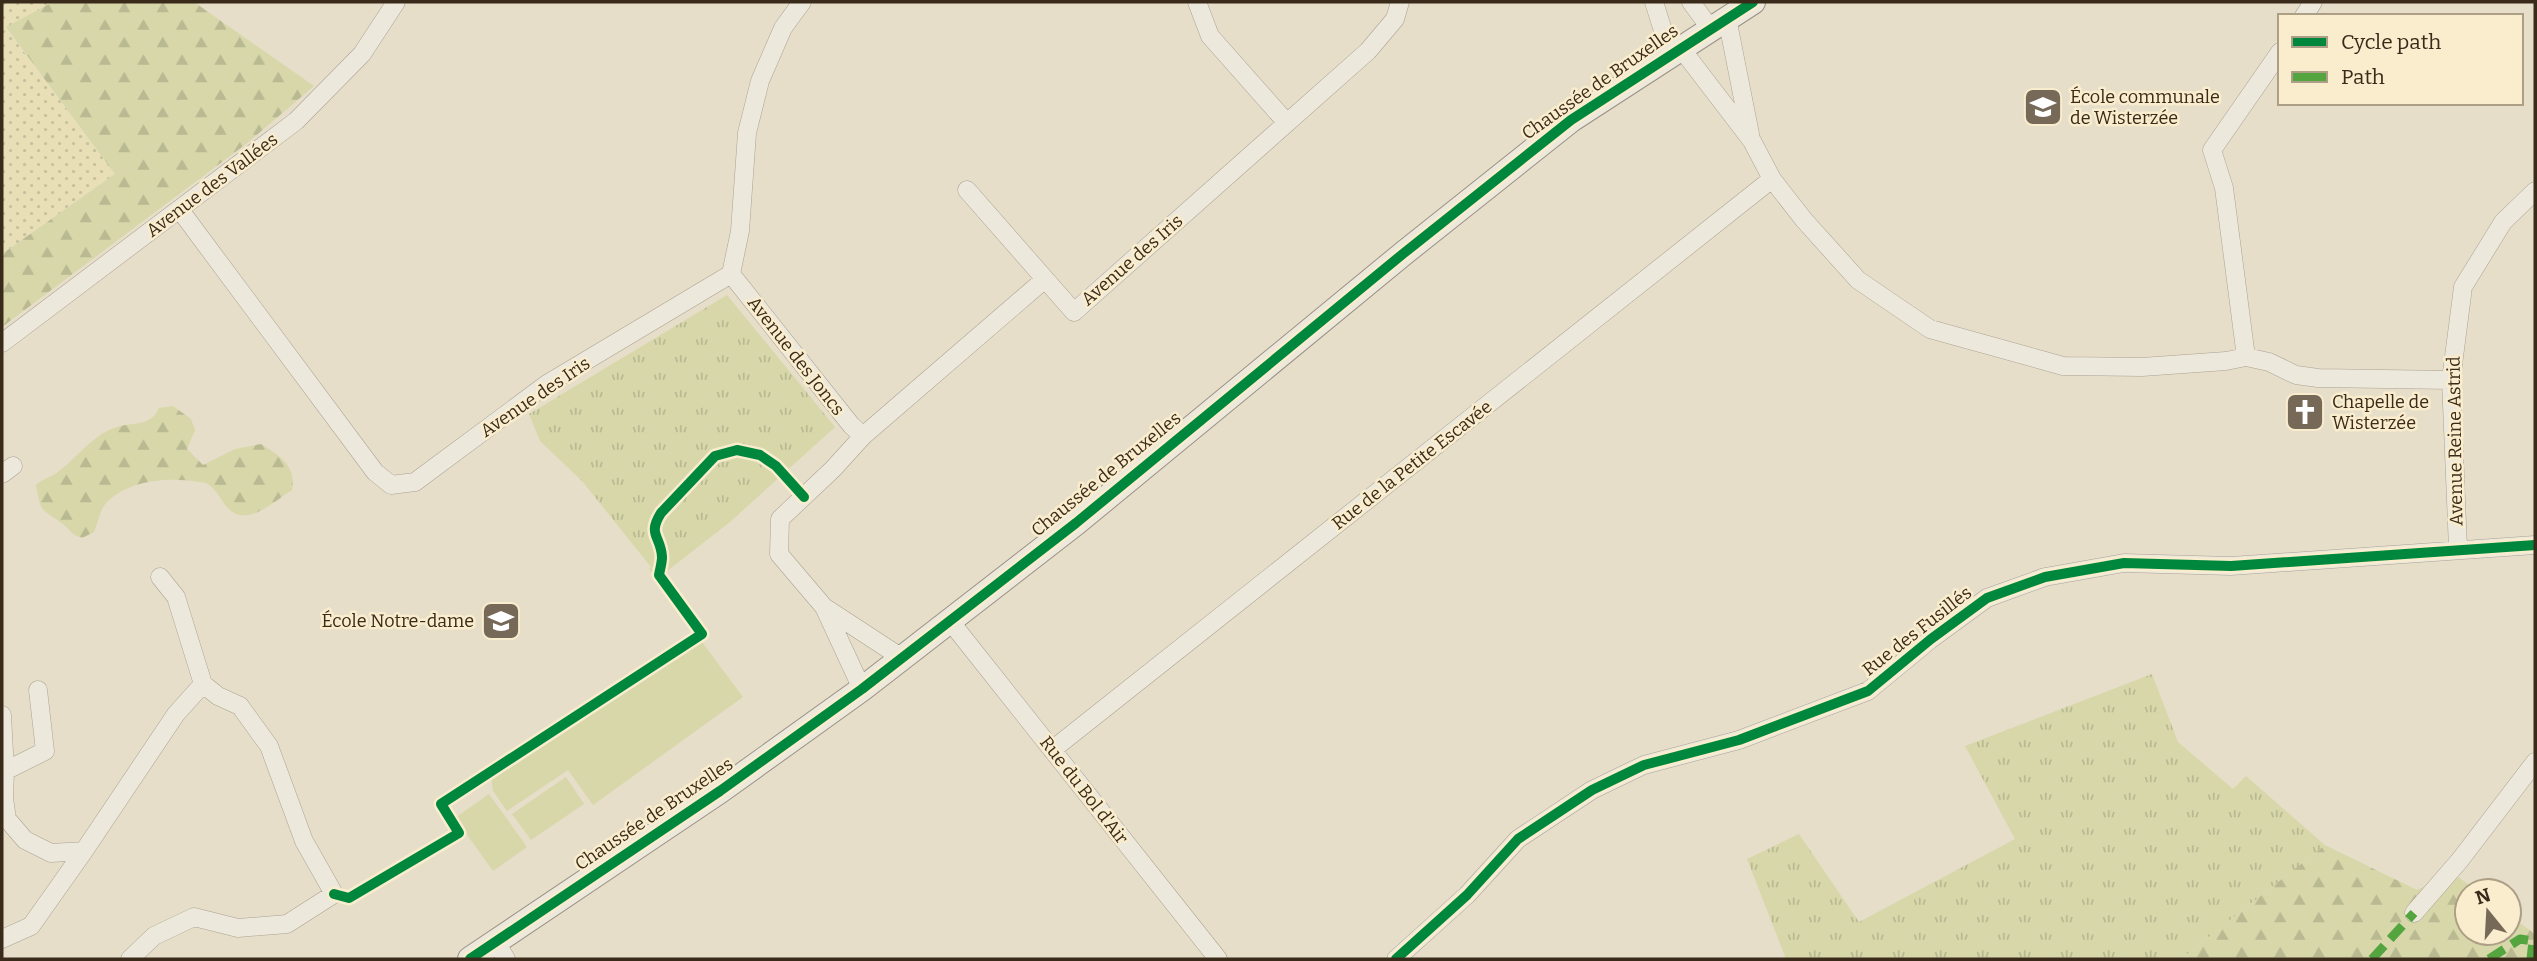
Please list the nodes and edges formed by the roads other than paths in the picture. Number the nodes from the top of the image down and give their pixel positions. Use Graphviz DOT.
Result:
graph roads {
  1 [pos="396,2"];
  2 [pos="802,2"];
  3 [pos="1197,2"];
  4 [pos="1400,2"];
  5 [pos="1654,2"];
  6 [pos="1691,2"];
  7 [pos="1753,2"];
  8 [pos="1718,23"];
  9 [pos="1675,50"];
  10 [pos="2278,55"];
  11 [pos="1287,123"];
  12 [pos="1752,141"];
  13 [pos="1772,179"];
  14 [pos="967,190"];
  15 [pos="2535,191"];
  16 [pos="180,210"];
  17 [pos="731,274"];
  18 [pos="1045,279"];
  19 [pos="2,343"];
  20 [pos="2246,357"];
  21 [pos="2451,380"];
  22 [pos="863,436"];
  23 [pos="2535,545"];
  24 [pos="2458,548"];
  25 [pos="160,577"];
  26 [pos="824,607"];
  27 [pos="950,621"];
  28 [pos="902,658"];
  29 [pos="203,684"];
  30 [pos="862,689"];
  31 [pos="38,690"];
  32 [pos="2,715"];
  33 [pos="1052,750"];
  34 [pos="2535,762"];
  35 [pos="5,771"];
  36 [pos="84,851"];
  37 [pos="2414,913"];
  38 [pos="2,939"];
  39 [pos="501,951"];
  40 [pos="130,959"];
  41 [pos="470,959"];
  42 [pos="1218,959"];
  43 [pos="1396,959"];
  1 -- 16 [label="street, Avenue des Vallées"];
  2 -- 17 [label="street"];
  3 -- 11 [label="street"];
  4 -- 11 [label="street, Avenue des Iris"];
  5 -- 9 [label="street"];
  6 -- 8 [label="street"];
  7 -- 8 [label="main road, Chaussée de Bruxelles"];
  8 -- 9 [label="main road, Chaussée de Bruxelles"];
  8 -- 12 [label="street"];
  9 -- 12 [label="street"];
  9 -- 27 [label="main road, Chaussée de Bruxelles"];
  10 -- 20 [label="street"];
  11 -- 18 [label="street, Avenue des Iris"];
  12 -- 13 [label="street"];
  13 -- 20 [label="street"];
  13 -- 33 [label="street, Rue de la Petite Escavée"];
  14 -- 18 [label="street"];
  15 -- 21 [label="street, Avenue Reine Astrid"];
  16 -- 17 [label="street, Avenue des Iris"];
  16 -- 19 [label="street, Avenue des Vallées"];
  17 -- 22 [label="street, Avenue des Joncs"];
  18 -- 22 [label="street"];
  20 -- 21 [label="street"];
  21 -- 24 [label="street, Avenue Reine Astrid"];
  22 -- 26 [label="street"];
  23 -- 24 [label="street, Rue des Fusillés"];
  24 -- 43 [label="street, Rue des Fusillés"];
  25 -- 29 [label="street"];
  26 -- 28 [label="street"];
  26 -- 30 [label="street"];
  27 -- 28 [label="main road, Chaussée de Bruxelles"];
  27 -- 33 [label="street, Rue du Bol d'Air"];
  28 -- 30 [label="main road, Chaussée de Bruxelles"];
  29 -- 36 [label="street"];
  29 -- 40 [label="street"];
  30 -- 39 [label="main road, Chaussée de Bruxelles"];
  31 -- 35 [label="street"];
  32 -- 35 [label="street"];
  33 -- 42 [label="street, Rue du Bol d'Air"];
  34 -- 37 [label="street"];
  35 -- 36 [label="street"];
  36 -- 38 [label="street"];
  39 -- 41 [label="main road, Chaussée de Bruxelles"];
}
